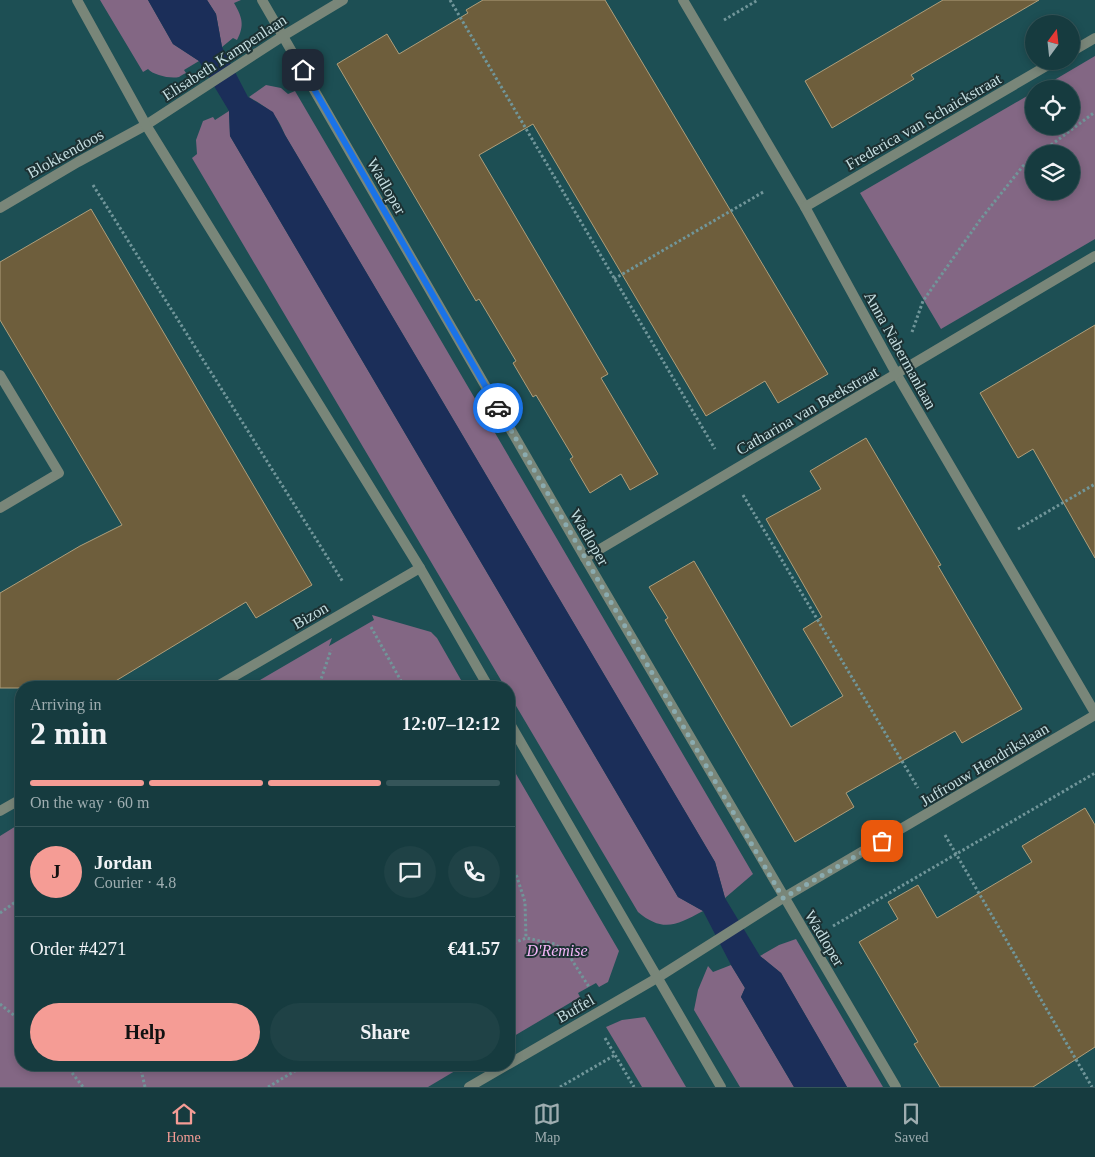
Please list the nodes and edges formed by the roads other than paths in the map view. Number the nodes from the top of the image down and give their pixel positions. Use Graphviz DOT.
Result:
graph roads {
  1 [pos="78,0"];
  2 [pos="262,0"];
  3 [pos="344,0"];
  4 [pos="683,0"];
  5 [pos="283,36"];
  6 [pos="1095,38"];
  7 [pos="1080,47"];
  8 [pos="1041,70"];
  9 [pos="146,125"];
  10 [pos="806,207"];
  11 [pos="0,208"];
  12 [pos="1095,256"];
  13 [pos="0,375"];
  14 [pos="897,375"];
  15 [pos="0,508"];
  16 [pos="585,558"];
  17 [pos="420,568"];
  18 [pos="226,681"];
  19 [pos="485,681"];
  20 [pos="1095,714"];
  21 [pos="515,732"];
  22 [pos="15,802"];
  23 [pos="0,811"];
  24 [pos="783,898"];
  25 [pos="656,978"];
  26 [pos="515,1060"];
  27 [pos="496,1071"];
  28 [pos="469,1087"];
  29 [pos="721,1087"];
  30 [pos="896,1087"];
  1 -- 9 [label="street"];
  2 -- 5 [label="street, Wadloper"];
  3 -- 5 [label="street, Elisabeth Kampenlaan"];
  4 -- 10 [label="street, Anna Nabermanlaan"];
  5 -- 9 [label="street, Elisabeth Kampenlaan"];
  5 -- 16 [label="street, Wadloper"];
  6 -- 7 [label="street"];
  8 -- 10 [label="street, Frederica van Schaickstraat"];
  9 -- 11 [label="street, Blokkendoos"];
  9 -- 17 [label="street"];
  10 -- 14 [label="street, Anna Nabermanlaan"];
  12 -- 14 [label="street, Catharina van Beekstraat"];
  13 -- 15 [label="street"];
  14 -- 16 [label="street, Catharina van Beekstraat"];
  14 -- 20 [label="street, Anna Nabermanlaan"];
  16 -- 24 [label="street, Wadloper"];
  17 -- 18 [label="street, Bizon"];
  17 -- 19 [label="street"];
  20 -- 24 [label="street, Juffrouw Hendrikslaan"];
  21 -- 25 [label="street"];
  22 -- 23 [label="street"];
  24 -- 25 [label="street, Juffrouw Hendrikslaan"];
  24 -- 30 [label="street, Wadloper"];
  25 -- 26 [label="street, Buffel"];
  25 -- 29 [label="street"];
  27 -- 28 [label="street, Buffel"];
}
